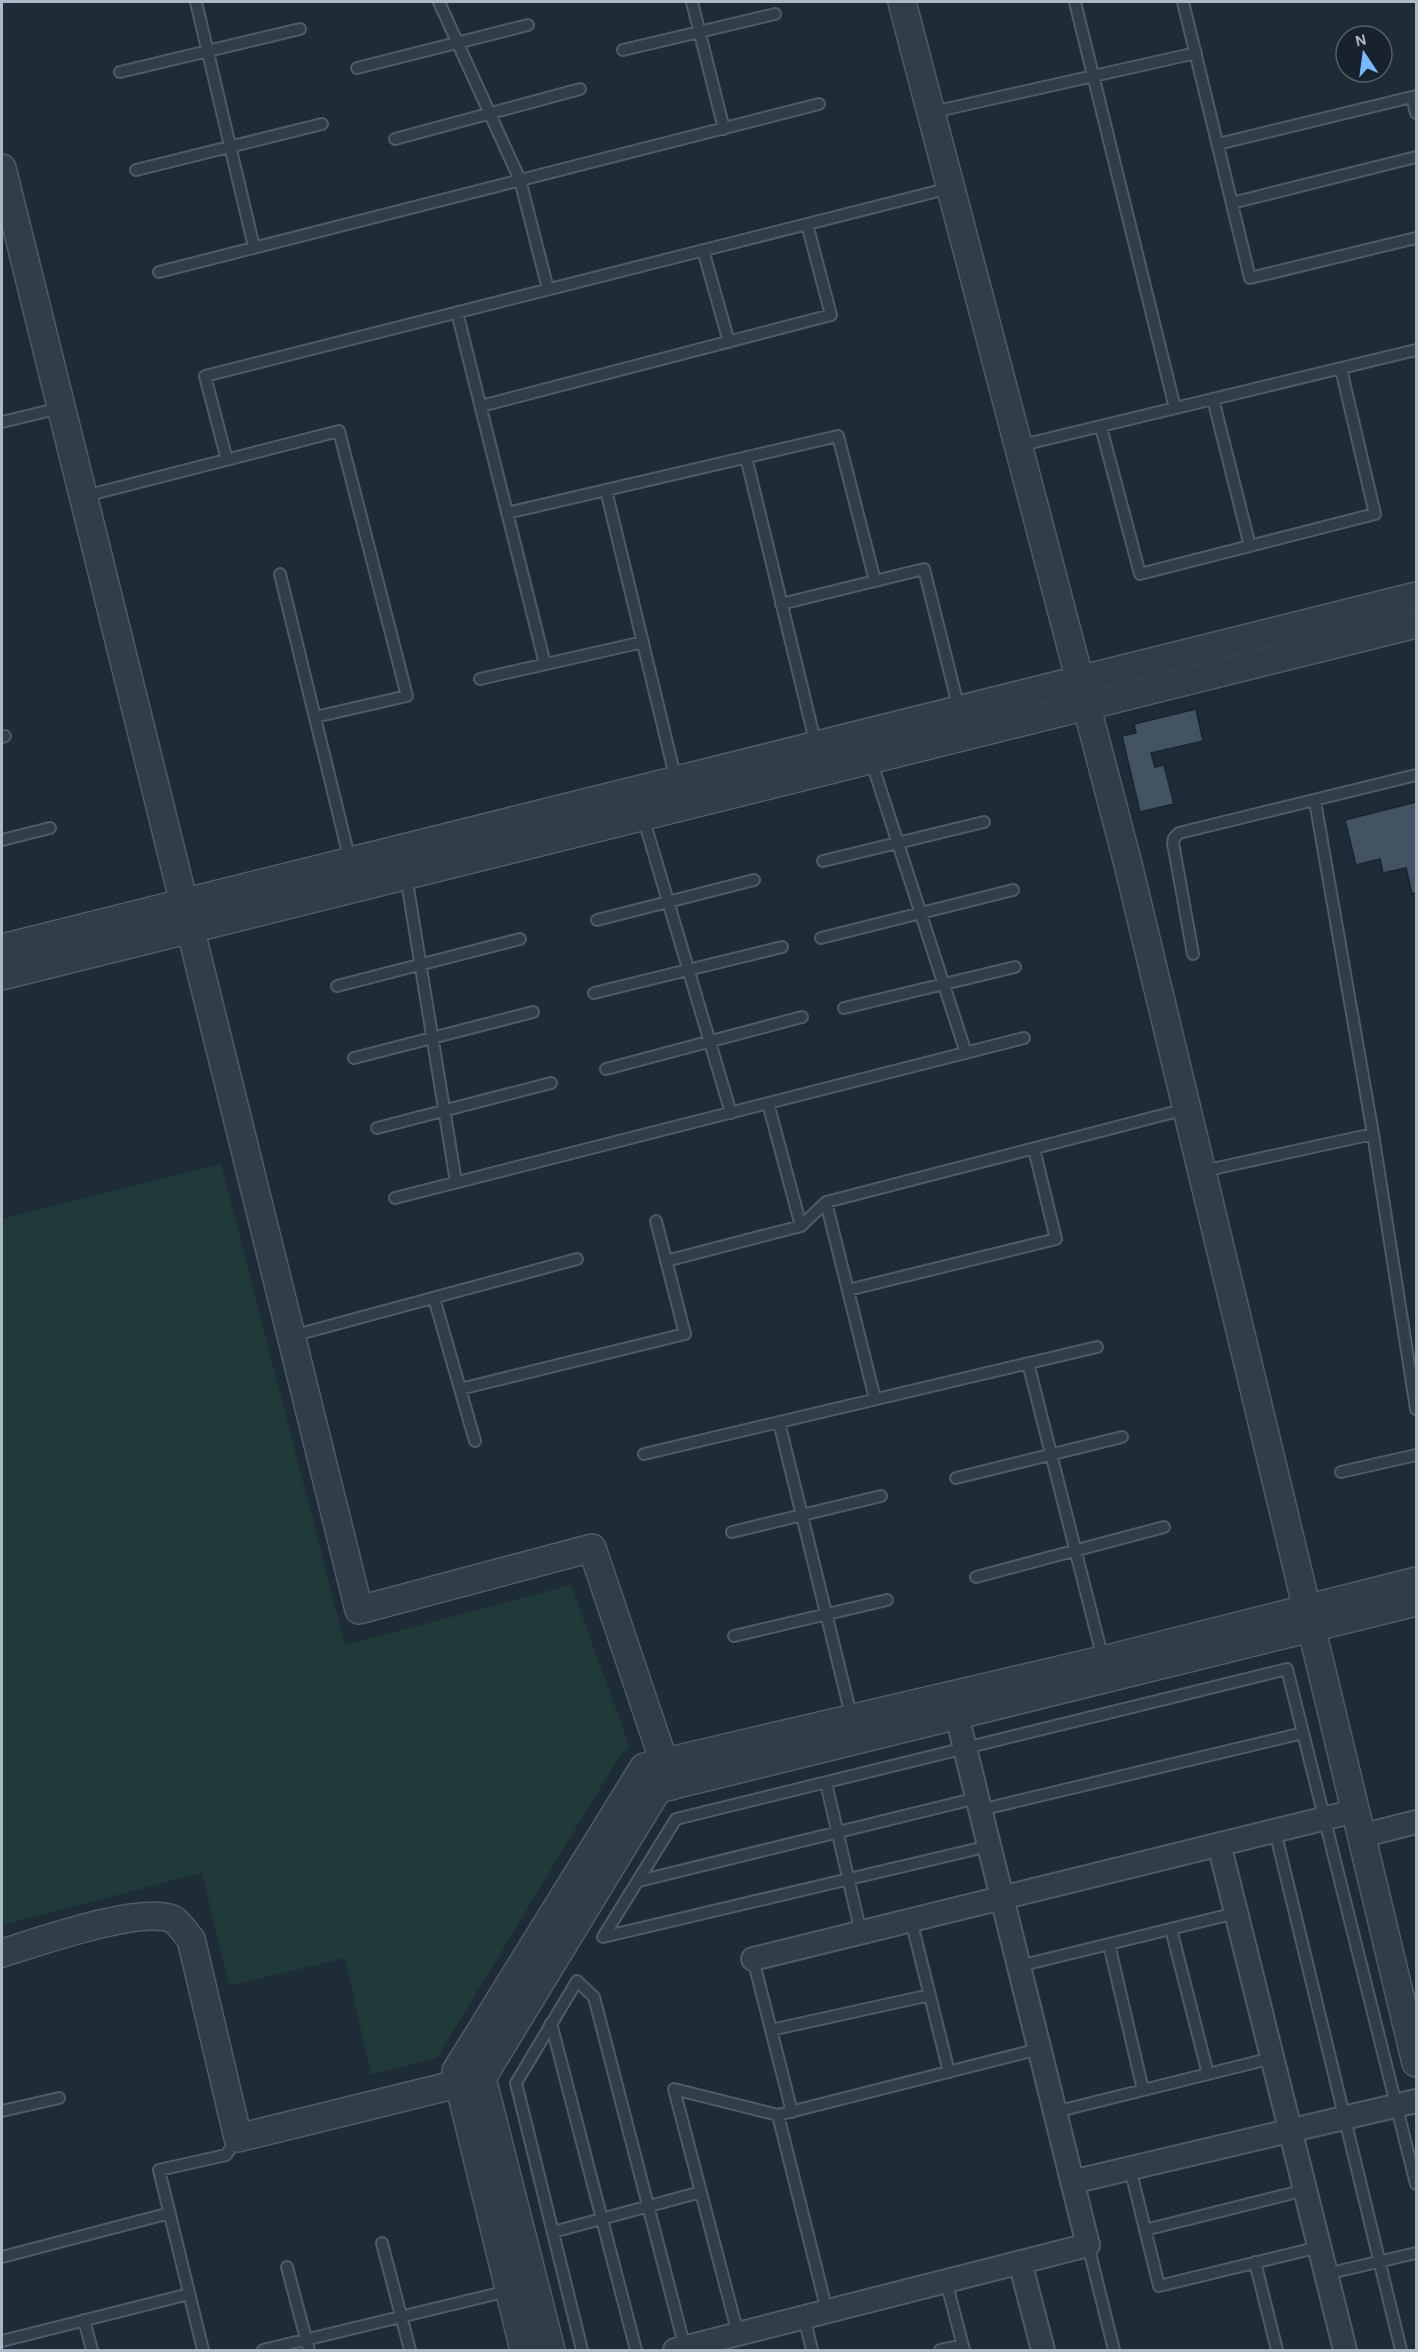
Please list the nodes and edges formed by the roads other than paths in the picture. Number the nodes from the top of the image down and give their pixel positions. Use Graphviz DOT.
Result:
graph roads {
  1 [pos="196,2"];
  2 [pos="439,2"];
  3 [pos="693,2"];
  4 [pos="902,2"];
  5 [pos="1075,2"];
  6 [pos="1183,2"];
  7 [pos="775,14"];
  8 [pos="528,25"];
  9 [pos="300,29"];
  10 [pos="700,32"];
  11 [pos="458,43"];
  12 [pos="624,50"];
  13 [pos="208,51"];
  14 [pos="1196,53"];
  15 [pos="357,68"];
  16 [pos="120,72"];
  17 [pos="1093,76"];
  18 [pos="580,89"];
  19 [pos="1414,97"];
  20 [pos="819,104"];
  21 [pos="490,113"];
  22 [pos="930,113"];
  23 [pos="1416,113"];
  24 [pos="322,124"];
  25 [pos="724,129"];
  26 [pos="395,139"];
  27 [pos="1218,144"];
  28 [pos="231,147"];
  29 [pos="1416,158"];
  30 [pos="2,168"];
  31 [pos="136,170"];
  32 [pos="520,180"];
  33 [pos="950,188"];
  34 [pos="1232,203"];
  35 [pos="807,224"];
  36 [pos="1416,238"];
  37 [pos="254,247"];
  38 [pos="704,250"];
  39 [pos="159,272"];
  40 [pos="548,289"];
  41 [pos="457,312"];
  42 [pos="729,342"];
  43 [pos="1416,350"];
  44 [pos="1341,369"];
  45 [pos="1213,399"];
  46 [pos="481,406"];
  47 [pos="61,407"];
  48 [pos="1175,408"];
  49 [pos="2,422"];
  50 [pos="1101,427"];
  51 [pos="1018,446"];
  52 [pos="746,457"];
  53 [pos="227,460"];
  54 [pos="606,490"];
  55 [pos="83,496"];
  56 [pos="507,513"];
  57 [pos="1250,546"];
  58 [pos="280,574"];
  59 [pos="875,581"];
  60 [pos="1416,596"];
  61 [pos="782,604"];
  62 [pos="1416,624"];
  63 [pos="643,642"];
  64 [pos="545,664"];
  65 [pos="480,679"];
  66 [pos="1080,680"];
  67 [pos="1086,706"];
  68 [pos="959,710"];
  69 [pos="315,717"];
  70 [pos="816,745"];
  71 [pos="871,760"];
  72 [pos="1416,775"];
  73 [pos="676,780"];
  74 [pos="1315,801"];
  75 [pos="643,816"];
  76 [pos="984,822"];
  77 [pos="50,828"];
  78 [pos="2,840"];
  79 [pos="898,843"];
  80 [pos="350,861"];
  81 [pos="823,861"];
  82 [pos="405,875"];
  83 [pos="754,880"];
  84 [pos="1013,890"];
  85 [pos="668,901"];
  86 [pos="184,903"];
  87 [pos="920,913"];
  88 [pos="597,920"];
  89 [pos="190,929"];
  90 [pos="821,938"];
  91 [pos="520,939"];
  92 [pos="782,947"];
  93 [pos="2,948"];
  94 [pos="1192,954"];
  95 [pos="420,965"];
  96 [pos="1015,967"];
  97 [pos="688,970"];
  98 [pos="2,976"];
  99 [pos="943,984"];
  100 [pos="337,986"];
  101 [pos="594,993"];
  102 [pos="844,1008"];
  103 [pos="533,1012"];
  104 [pos="802,1017"];
  105 [pos="432,1038"];
  106 [pos="1024,1038"];
  107 [pos="710,1041"];
  108 [pos="966,1053"];
  109 [pos="354,1058"];
  110 [pos="606,1069"];
  111 [pos="551,1083"];
  112 [pos="768,1103"];
  113 [pos="1187,1109"];
  114 [pos="444,1111"];
  115 [pos="731,1113"];
  116 [pos="377,1128"];
  117 [pos="1373,1134"];
  118 [pos="1034,1149"];
  119 [pos="1201,1172"];
  120 [pos="456,1182"];
  121 [pos="395,1198"];
  122 [pos="826,1202"];
  123 [pos="656,1221"];
  124 [pos="801,1226"];
  125 [pos="577,1259"];
  126 [pos="666,1262"];
  127 [pos="848,1290"];
  128 [pos="434,1298"];
  129 [pos="291,1336"];
  130 [pos="1097,1347"];
  131 [pos="1028,1363"];
  132 [pos="460,1389"];
  133 [pos="875,1399"];
  134 [pos="1416,1409"];
  135 [pos="779,1422"];
  136 [pos="1122,1437"];
  137 [pos="475,1441"];
  138 [pos="644,1454"];
  139 [pos="1051,1455"];
  140 [pos="1416,1455"];
  141 [pos="1341,1472"];
  142 [pos="956,1478"];
  143 [pos="881,1496"];
  144 [pos="802,1515"];
  145 [pos="1164,1527"];
  146 [pos="732,1532"];
  147 [pos="1076,1551"];
  148 [pos="976,1577"];
  149 [pos="1416,1581"];
  150 [pos="887,1600"];
  151 [pos="1416,1602"];
  152 [pos="826,1614"];
  153 [pos="1308,1618"];
  154 [pos="734,1636"];
  155 [pos="1103,1659"];
  156 [pos="957,1716"];
  157 [pos="852,1719"];
  158 [pos="1303,1733"];
  159 [pos="965,1749"];
  160 [pos="668,1774"];
  161 [pos="826,1783"];
  162 [pos="979,1804"];
  163 [pos="1325,1818"];
  164 [pos="1416,1822"];
  165 [pos="1358,1823"];
  166 [pos="1275,1831"];
  167 [pos="838,1832"];
  168 [pos="1219,1844"];
  169 [pos="989,1846"];
  170 [pos="849,1879"];
  171 [pos="639,1881"];
  172 [pos="1002,1898"];
  173 [pos="1236,1913"];
  174 [pos="911,1920"];
  175 [pos="1171,1929"];
  176 [pos="861,1933"];
  177 [pos="1109,1944"];
  178 [pos="2,1953"];
  179 [pos="753,1959"];
  180 [pos="1019,1966"];
  181 [pos="930,1995"];
  182 [pos="551,2023"];
  183 [pos="771,2030"];
  184 [pos="1039,2049"];
  185 [pos="1272,2058"];
  186 [pos="1416,2063"];
  187 [pos="949,2072"];
  188 [pos="1208,2074"];
  189 [pos="470,2081"];
  190 [pos="1143,2090"];
  191 [pos="59,2098"];
  192 [pos="1407,2103"];
  193 [pos="2,2111"];
  194 [pos="792,2112"];
  195 [pos="1055,2112"];
  196 [pos="778,2115"];
  197 [pos="1344,2118"];
  198 [pos="1290,2130"];
  199 [pos="238,2138"];
  200 [pos="1130,2168"];
  201 [pos="1072,2182"];
  202 [pos="1416,2184"];
  203 [pos="1305,2190"];
  204 [pos="701,2192"];
  205 [pos="648,2206"];
  206 [pos="170,2213"];
  207 [pos="602,2218"];
  208 [pos="1145,2230"];
  209 [pos="553,2232"];
  210 [pos="382,2243"];
  211 [pos="1088,2245"];
  212 [pos="1319,2247"];
  213 [pos="1416,2253"];
  214 [pos="2,2258"];
  215 [pos="1020,2262"];
  216 [pos="1255,2262"];
  217 [pos="1379,2262"];
  218 [pos="287,2267"];
  219 [pos="1326,2274"];
  220 [pos="946,2281"];
  221 [pos="509,2290"];
  222 [pos="189,2294"];
  223 [pos="827,2311"];
  224 [pos="401,2317"];
  225 [pos="804,2317"];
  226 [pos="84,2320"];
  227 [pos="2,2341"];
  228 [pos="740,2342"];
  229 [pos="307,2345"];
  230 [pos="964,2348"];
  231 [pos="680,2349"];
  232 [pos="92,2350"];
  233 [pos="203,2350"];
  234 [pos="263,2350"];
  235 [pos="410,2350"];
  236 [pos="524,2350"];
  237 [pos="551,2350"];
  238 [pos="582,2350"];
  239 [pos="636,2350"];
  240 [pos="812,2350"];
  241 [pos="940,2350"];
  242 [pos="1043,2350"];
  243 [pos="1114,2350"];
  244 [pos="1277,2350"];
  245 [pos="1345,2350"];
  246 [pos="1401,2350"];
  1 -- 13 [label="lane"];
  2 -- 11 [label="lane"];
  3 -- 10 [label="lane"];
  4 -- 22 [label="street"];
  5 -- 17 [label="lane"];
  6 -- 14 [label="lane"];
  7 -- 10 [label="lane"];
  8 -- 11 [label="lane"];
  9 -- 13 [label="lane"];
  10 -- 12 [label="lane"];
  10 -- 25 [label="lane"];
  11 -- 15 [label="lane"];
  11 -- 21 [label="lane"];
  13 -- 16 [label="lane"];
  13 -- 28 [label="lane"];
  14 -- 17 [label="lane"];
  14 -- 27 [label="lane"];
  17 -- 22 [label="lane"];
  17 -- 48 [label="lane"];
  18 -- 21 [label="lane"];
  19 -- 23 [label="lane"];
  19 -- 27 [label="lane"];
  20 -- 25 [label="lane"];
  21 -- 26 [label="lane"];
  21 -- 32 [label="lane"];
  22 -- 33 [label="street"];
  24 -- 28 [label="lane"];
  25 -- 32 [label="lane"];
  27 -- 34 [label="lane"];
  28 -- 31 [label="lane"];
  28 -- 37 [label="lane"];
  29 -- 34 [label="lane"];
  30 -- 47 [label="street"];
  32 -- 37 [label="lane"];
  32 -- 40 [label="lane"];
  33 -- 35 [label="lane"];
  33 -- 51 [label="street"];
  34 -- 36 [label="lane"];
  35 -- 38 [label="lane"];
  35 -- 42 [label="lane"];
  37 -- 39 [label="lane"];
  38 -- 40 [label="lane"];
  38 -- 42 [label="lane"];
  40 -- 41 [label="lane"];
  41 -- 46 [label="lane"];
  41 -- 53 [label="lane"];
  42 -- 46 [label="lane"];
  43 -- 44 [label="lane"];
  44 -- 45 [label="lane"];
  44 -- 57 [label="lane"];
  45 -- 48 [label="lane"];
  45 -- 57 [label="lane"];
  46 -- 56 [label="lane"];
  47 -- 49 [label="lane"];
  47 -- 55 [label="street"];
  48 -- 50 [label="lane"];
  50 -- 51 [label="lane"];
  50 -- 57 [label="lane"];
  51 -- 66 [label="street"];
  52 -- 54 [label="lane"];
  52 -- 59 [label="lane"];
  52 -- 61 [label="lane"];
  53 -- 55 [label="lane"];
  53 -- 69 [label="lane"];
  54 -- 56 [label="lane"];
  54 -- 63 [label="lane"];
  55 -- 86 [label="street"];
  56 -- 64 [label="lane"];
  58 -- 69 [label="lane"];
  59 -- 61 [label="lane"];
  59 -- 68 [label="lane"];
  60 -- 66 [label="street"];
  61 -- 70 [label="lane"];
  62 -- 67 [label="street"];
  63 -- 64 [label="lane"];
  63 -- 73 [label="lane"];
  64 -- 65 [label="lane"];
  66 -- 67 [label="street"];
  66 -- 68 [label="street"];
  67 -- 71 [label="street"];
  67 -- 113 [label="street"];
  68 -- 70 [label="street"];
  69 -- 80 [label="lane"];
  70 -- 73 [label="street"];
  71 -- 75 [label="street"];
  71 -- 79 [label="lane"];
  72 -- 74 [label="lane"];
  73 -- 80 [label="street"];
  74 -- 94 [label="lane"];
  74 -- 117 [label="lane"];
  75 -- 82 [label="street"];
  75 -- 85 [label="lane"];
  76 -- 79 [label="lane"];
  77 -- 78 [label="lane"];
  79 -- 81 [label="lane"];
  79 -- 87 [label="lane"];
  80 -- 86 [label="street"];
  82 -- 89 [label="street"];
  82 -- 95 [label="lane"];
  83 -- 85 [label="lane"];
  84 -- 87 [label="lane"];
  85 -- 88 [label="lane"];
  85 -- 97 [label="lane"];
  86 -- 89 [label="street"];
  86 -- 93 [label="street"];
  87 -- 90 [label="lane"];
  87 -- 99 [label="lane"];
  89 -- 98 [label="street"];
  89 -- 129 [label="street"];
  91 -- 95 [label="lane"];
  92 -- 97 [label="lane"];
  95 -- 100 [label="lane"];
  95 -- 105 [label="lane"];
  96 -- 99 [label="lane"];
  97 -- 101 [label="lane"];
  97 -- 107 [label="lane"];
  99 -- 102 [label="lane"];
  99 -- 108 [label="lane"];
  103 -- 105 [label="lane"];
  104 -- 107 [label="lane"];
  105 -- 109 [label="lane"];
  105 -- 114 [label="lane"];
  106 -- 108 [label="lane"];
  107 -- 110 [label="lane"];
  107 -- 115 [label="lane"];
  108 -- 112 [label="lane"];
  111 -- 114 [label="lane"];
  112 -- 115 [label="lane"];
  112 -- 124 [label="lane"];
  113 -- 118 [label="lane"];
  113 -- 119 [label="street"];
  114 -- 116 [label="lane"];
  114 -- 120 [label="lane"];
  115 -- 120 [label="lane"];
  117 -- 119 [label="lane"];
  117 -- 134 [label="lane"];
  118 -- 122 [label="lane"];
  118 -- 127 [label="lane"];
  119 -- 153 [label="street"];
  120 -- 121 [label="lane"];
  122 -- 124 [label="lane"];
  122 -- 127 [label="lane"];
  123 -- 126 [label="lane"];
  124 -- 126 [label="lane"];
  125 -- 128 [label="lane"];
  126 -- 132 [label="lane"];
  127 -- 133 [label="lane"];
  128 -- 129 [label="lane"];
  128 -- 132 [label="lane"];
  129 -- 160 [label="street"];
  130 -- 131 [label="lane"];
  131 -- 133 [label="lane"];
  131 -- 139 [label="lane"];
  132 -- 137 [label="lane"];
  133 -- 135 [label="lane"];
  135 -- 138 [label="lane"];
  135 -- 144 [label="lane"];
  136 -- 139 [label="lane"];
  139 -- 142 [label="lane"];
  139 -- 147 [label="lane"];
  140 -- 141 [label="lane"];
  143 -- 144 [label="lane"];
  144 -- 146 [label="lane"];
  144 -- 152 [label="lane"];
  145 -- 147 [label="lane"];
  147 -- 148 [label="lane"];
  147 -- 155 [label="lane"];
  149 -- 153 [label="street"];
  150 -- 152 [label="lane"];
  151 -- 153 [label="street"];
  152 -- 154 [label="lane"];
  152 -- 157 [label="lane"];
  153 -- 155 [label="street"];
  153 -- 156 [label="street"];
  153 -- 165 [label="street"];
  155 -- 157 [label="street"];
  156 -- 159 [label="street"];
  156 -- 160 [label="street"];
  157 -- 160 [label="street"];
  158 -- 159 [label="lane"];
  158 -- 162 [label="lane"];
  158 -- 163 [label="lane"];
  159 -- 161 [label="lane"];
  159 -- 162 [label="street"];
  160 -- 189 [label="street"];
  161 -- 167 [label="lane"];
  161 -- 171 [label="lane"];
  162 -- 167 [label="lane"];
  162 -- 169 [label="street"];
  163 -- 165 [label="street"];
  163 -- 166 [label="street"];
  163 -- 192 [label="lane"];
  164 -- 165 [label="street"];
  165 -- 186 [label="street"];
  166 -- 168 [label="street"];
  166 -- 197 [label="lane"];
  167 -- 170 [label="lane"];
  167 -- 171 [label="lane"];
  168 -- 172 [label="street"];
  168 -- 173 [label="street"];
  169 -- 170 [label="lane"];
  169 -- 172 [label="street"];
  170 -- 171 [label="lane"];
  170 -- 176 [label="lane"];
  172 -- 174 [label="street"];
  172 -- 180 [label="street"];
  173 -- 175 [label="lane"];
  173 -- 185 [label="street"];
  174 -- 176 [label="street"];
  174 -- 181 [label="lane"];
  175 -- 177 [label="lane"];
  175 -- 188 [label="lane"];
  176 -- 179 [label="street"];
  177 -- 180 [label="lane"];
  177 -- 190 [label="lane"];
  178 -- 199 [label="street"];
  179 -- 183 [label="lane"];
  180 -- 184 [label="street"];
  181 -- 183 [label="lane"];
  181 -- 187 [label="lane"];
  182 -- 205 [label="lane"];
  182 -- 207 [label="lane"];
  182 -- 209 [label="lane"];
  183 -- 194 [label="lane"];
  184 -- 187 [label="lane"];
  184 -- 195 [label="street"];
  185 -- 188 [label="lane"];
  185 -- 198 [label="street"];
  187 -- 194 [label="lane"];
  188 -- 190 [label="lane"];
  189 -- 199 [label="street"];
  189 -- 221 [label="street"];
  189 -- 237 [label="street"];
  190 -- 195 [label="lane"];
  191 -- 193 [label="lane"];
  192 -- 197 [label="street"];
  192 -- 202 [label="lane"];
  194 -- 196 [label="lane"];
  195 -- 201 [label="street"];
  196 -- 204 [label="lane"];
  196 -- 223 [label="lane"];
  197 -- 198 [label="street"];
  197 -- 217 [label="lane"];
  198 -- 200 [label="street"];
  198 -- 203 [label="street"];
  199 -- 206 [label="lane"];
  200 -- 201 [label="street"];
  200 -- 208 [label="lane"];
  201 -- 211 [label="street"];
  203 -- 208 [label="lane"];
  203 -- 212 [label="street"];
  204 -- 205 [label="lane"];
  204 -- 228 [label="lane"];
  205 -- 207 [label="lane"];
  205 -- 231 [label="lane"];
  206 -- 214 [label="lane"];
  206 -- 222 [label="lane"];
  207 -- 209 [label="lane"];
  207 -- 239 [label="lane"];
  208 -- 216 [label="lane"];
  209 -- 238 [label="lane"];
  210 -- 224 [label="lane"];
  211 -- 215 [label="street"];
  211 -- 243 [label="lane"];
  212 -- 216 [label="lane"];
  212 -- 219 [label="street"];
  213 -- 217 [label="lane"];
  215 -- 220 [label="street"];
  215 -- 242 [label="street"];
  216 -- 244 [label="lane"];
  217 -- 219 [label="lane"];
  217 -- 246 [label="lane"];
  218 -- 229 [label="lane"];
  219 -- 245 [label="street"];
  220 -- 223 [label="street"];
  220 -- 230 [label="lane"];
  221 -- 224 [label="lane"];
  221 -- 236 [label="street"];
  222 -- 226 [label="lane"];
  222 -- 233 [label="lane"];
  223 -- 225 [label="street"];
  224 -- 229 [label="lane"];
  224 -- 235 [label="lane"];
  225 -- 228 [label="street"];
  225 -- 240 [label="lane"];
  226 -- 227 [label="lane"];
  226 -- 232 [label="lane"];
  228 -- 231 [label="street"];
  229 -- 234 [label="lane"];
  230 -- 241 [label="lane"];
}
